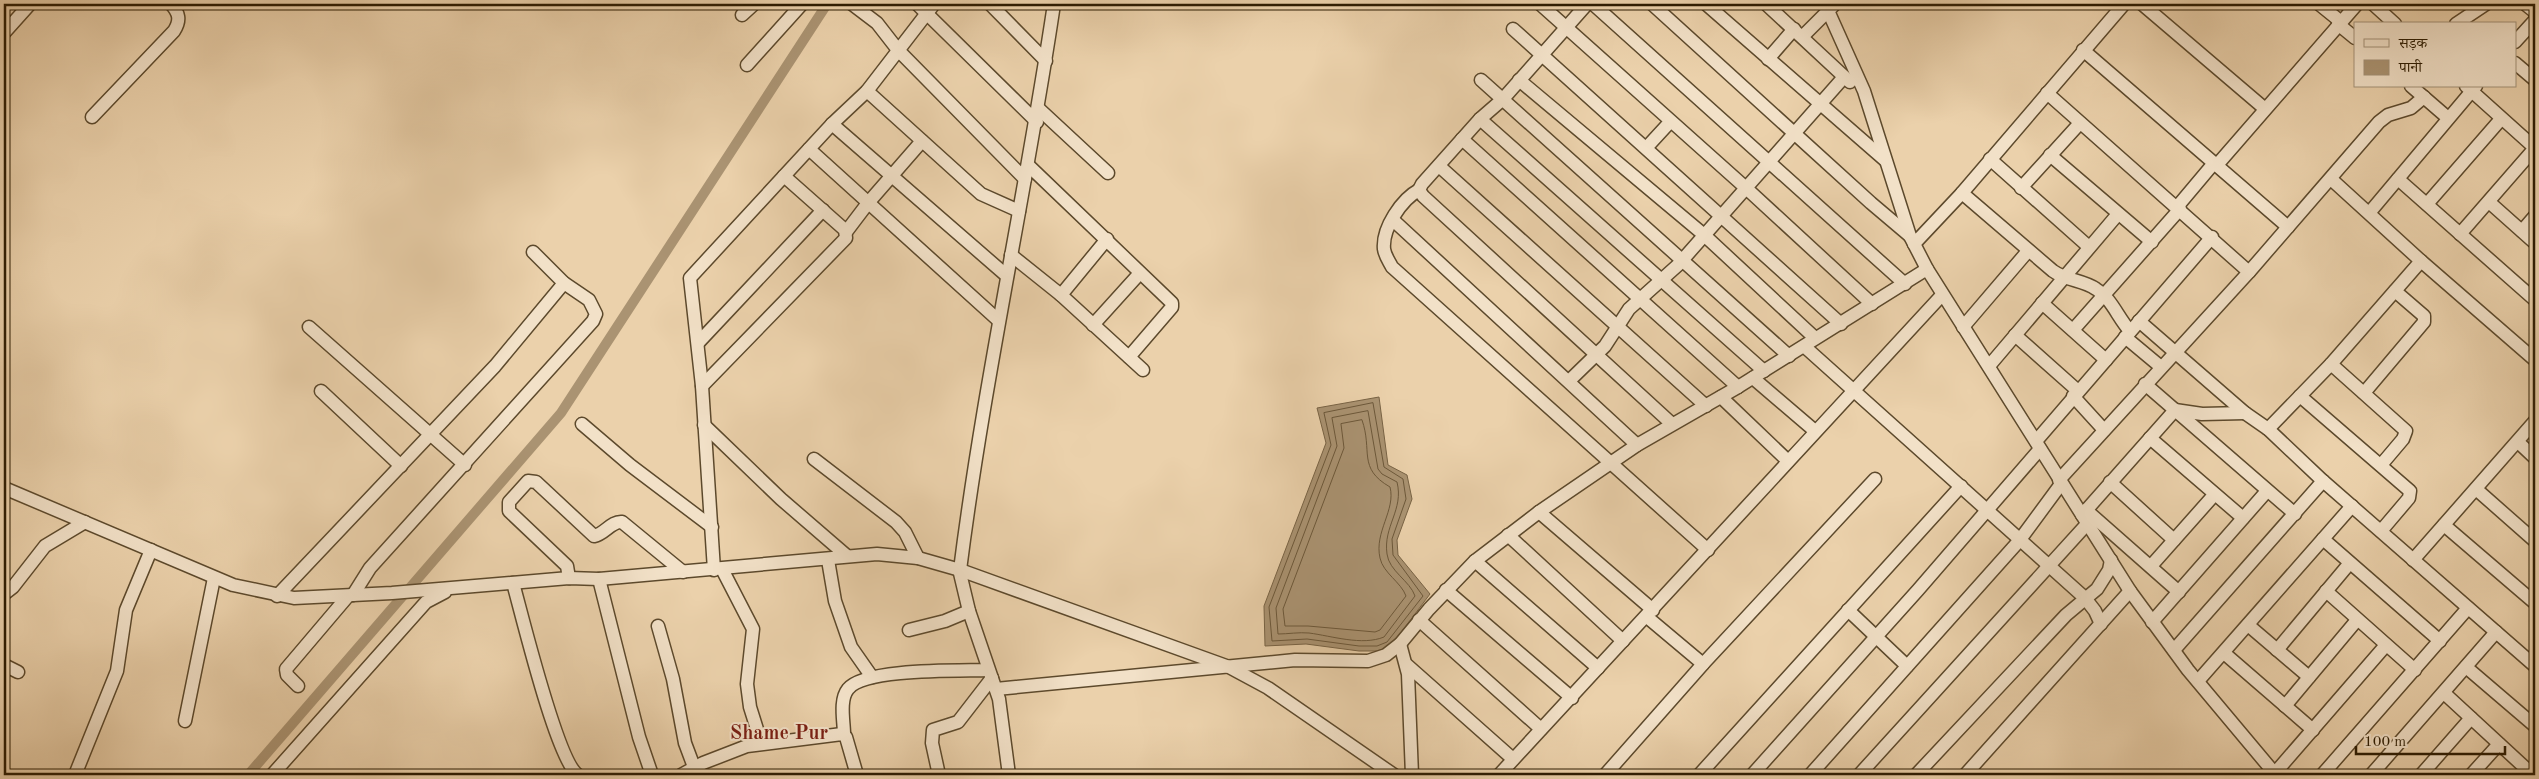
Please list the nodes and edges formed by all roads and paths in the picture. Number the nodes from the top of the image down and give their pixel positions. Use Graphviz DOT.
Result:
graph roads {
  1 [pos="30,4"];
  2 [pos="171,4"];
  3 [pos="754,4"];
  4 [pos="802,4"];
  5 [pos="852,4"];
  6 [pos="917,4"];
  7 [pos="990,4"];
  8 [pos="1054,4"];
  9 [pos="1540,4"];
  10 [pos="1587,4"];
  11 [pos="1592,4"];
  12 [pos="1652,4"];
  13 [pos="1706,4"];
  14 [pos="1766,4"];
  15 [pos="2124,4"];
  16 [pos="2142,4"];
  17 [pos="2319,4"];
  18 [pos="2357,4"];
  19 [pos="2373,4"];
  20 [pos="2486,4"];
  21 [pos="2525,4"];
  22 [pos="1829,6"];
  23 [pos="930,9"];
  24 [pos="2535,12"];
  25 [pos="742,15"];
  26 [pos="2535,20"];
  27 [pos="2339,22"];
  28 [pos="2393,22"];
  29 [pos="2459,22"];
  30 [pos="1566,28"];
  31 [pos="1513,29"];
  32 [pos="1798,32"];
  33 [pos="4,33"];
  34 [pos="2354,37"];
  35 [pos="2516,41"];
  36 [pos="898,50"];
  37 [pos="2083,50"];
  38 [pos="1543,55"];
  39 [pos="1768,59"];
  40 [pos="1046,61"];
  41 [pos="2516,64"];
  42 [pos="747,66"];
  43 [pos="1844,77"];
  44 [pos="1481,80"];
  45 [pos="1519,80"];
  46 [pos="2535,80"];
  47 [pos="2413,88"];
  48 [pos="2471,88"];
  49 [pos="867,91"];
  50 [pos="1864,92"];
  51 [pos="2047,93"];
  52 [pos="2424,97"];
  53 [pos="1503,99"];
  54 [pos="1820,106"];
  55 [pos="2264,108"];
  56 [pos="1039,109"];
  57 [pos="92,117"];
  58 [pos="2448,118"];
  59 [pos="1480,119"];
  60 [pos="2501,119"];
  61 [pos="1037,122"];
  62 [pos="1670,122"];
  63 [pos="2080,123"];
  64 [pos="832,124"];
  65 [pos="1796,133"];
  66 [pos="1462,139"];
  67 [pos="922,141"];
  68 [pos="1647,147"];
  69 [pos="2535,148"];
  70 [pos="809,150"];
  71 [pos="2050,155"];
  72 [pos="1990,159"];
  73 [pos="1885,160"];
  74 [pos="1770,162"];
  75 [pos="2216,164"];
  76 [pos="1028,165"];
  77 [pos="1439,166"];
  78 [pos="1108,173"];
  79 [pos="784,176"];
  80 [pos="891,176"];
  81 [pos="1025,179"];
  82 [pos="2331,179"];
  83 [pos="2398,179"];
  84 [pos="1746,188"];
  85 [pos="2021,188"];
  86 [pos="1419,190"];
  87 [pos="1962,193"];
  88 [pos="2489,202"];
  89 [pos="868,203"];
  90 [pos="2427,204"];
  91 [pos="2178,208"];
  92 [pos="823,210"];
  93 [pos="1019,211"];
  94 [pos="2370,212"];
  95 [pos="1722,214"];
  96 [pos="2118,214"];
  97 [pos="2535,216"];
  98 [pos="1393,220"];
  99 [pos="2288,227"];
  100 [pos="2522,231"];
  101 [pos="846,232"];
  102 [pos="1703,234"];
  103 [pos="2460,234"];
  104 [pos="2212,237"];
  105 [pos="1107,239"];
  106 [pos="1912,240"];
  107 [pos="2152,242"];
  108 [pos="2535,243"];
  109 [pos="2089,247"];
  110 [pos="2028,251"];
  111 [pos="533,252"];
  112 [pos="1011,255"];
  113 [pos="1682,260"];
  114 [pos="2421,261"];
  115 [pos="1927,269"];
  116 [pos="2249,272"];
  117 [pos="1140,273"];
  118 [pos="1007,276"];
  119 [pos="2063,278"];
  120 [pos="1662,280"];
  121 [pos="564,283"];
  122 [pos="1905,284"];
  123 [pos="2395,291"];
  124 [pos="1061,295"];
  125 [pos="1942,295"];
  126 [pos="2105,296"];
  127 [pos="1639,299"];
  128 [pos="2535,300"];
  129 [pos="2042,303"];
  130 [pos="1872,304"];
  131 [pos="998,320"];
  132 [pos="2140,321"];
  133 [pos="1841,324"];
  134 [pos="1093,325"];
  135 [pos="1618,325"];
  136 [pos="309,327"];
  137 [pos="1963,327"];
  138 [pos="2073,330"];
  139 [pos="2128,334"];
  140 [pos="2015,335"];
  141 [pos="1816,338"];
  142 [pos="698,343"];
  143 [pos="1805,346"];
  144 [pos="2176,352"];
  145 [pos="1597,355"];
  146 [pos="1789,356"];
  147 [pos="1129,357"];
  148 [pos="2106,360"];
  149 [pos="2535,360"];
  150 [pos="2331,364"];
  151 [pos="1989,366"];
  152 [pos="2161,368"];
  153 [pos="1144,370"];
  154 [pos="1764,371"];
  155 [pos="1753,378"];
  156 [pos="1569,381"];
  157 [pos="2145,384"];
  158 [pos="702,386"];
  159 [pos="1738,387"];
  160 [pos="321,391"];
  161 [pos="1855,391"];
  162 [pos="2364,393"];
  163 [pos="2076,394"];
  164 [pos="2300,396"];
  165 [pos="1721,398"];
  166 [pos="1706,406"];
  167 [pos="2175,410"];
  168 [pos="2245,413"];
  169 [pos="2535,421"];
  170 [pos="582,424"];
  171 [pos="1672,424"];
  172 [pos="704,425"];
  173 [pos="2268,429"];
  174 [pos="2104,430"];
  175 [pos="1815,431"];
  176 [pos="429,436"];
  177 [pos="2150,438"];
  178 [pos="2518,442"];
  179 [pos="1637,445"];
  180 [pos="2038,445"];
  181 [pos="2535,458"];
  182 [pos="814,459"];
  183 [pos="1788,461"];
  184 [pos="1609,464"];
  185 [pos="465,465"];
  186 [pos="2381,465"];
  187 [pos="401,466"];
  188 [pos="1875,479"];
  189 [pos="2323,481"];
  190 [pos="2060,482"];
  191 [pos="2110,482"];
  192 [pos="1961,486"];
  193 [pos="4,488"];
  194 [pos="2476,489"];
  195 [pos="2267,492"];
  196 [pos="2214,495"];
  197 [pos="2352,506"];
  198 [pos="1986,510"];
  199 [pos="1539,512"];
  200 [pos="2295,514"];
  201 [pos="2085,516"];
  202 [pos="2243,518"];
  203 [pos="85,522"];
  204 [pos="2444,525"];
  205 [pos="712,527"];
  206 [pos="2381,531"];
  207 [pos="1508,535"];
  208 [pos="2323,539"];
  209 [pos="2174,540"];
  210 [pos="2019,541"];
  211 [pos="2535,541"];
  212 [pos="151,550"];
  213 [pos="1708,550"];
  214 [pos="847,556"];
  215 [pos="918,558"];
  216 [pos="828,560"];
  217 [pos="2111,560"];
  218 [pos="2413,560"];
  219 [pos="1475,561"];
  220 [pos="2349,564"];
  221 [pos="2048,565"];
  222 [pos="2151,566"];
  223 [pos="718,569"];
  224 [pos="960,570"];
  225 [pos="683,572"];
  226 [pos="214,578"];
  227 [pos="569,578"];
  228 [pos="599,578"];
  229 [pos="513,583"];
  230 [pos="455,588"];
  231 [pos="1446,590"];
  232 [pos="2130,591"];
  233 [pos="2326,591"];
  234 [pos="2179,592"];
  235 [pos="4,594"];
  236 [pos="276,596"];
  237 [pos="350,596"];
  238 [pos="2085,598"];
  239 [pos="2535,603"];
  240 [pos="2468,608"];
  241 [pos="1848,610"];
  242 [pos="969,611"];
  243 [pos="1650,614"];
  244 [pos="1419,620"];
  245 [pos="2357,620"];
  246 [pos="2152,622"];
  247 [pos="2101,624"];
  248 [pos="2248,624"];
  249 [pos="658,626"];
  250 [pos="909,630"];
  251 [pos="2496,632"];
  252 [pos="1876,637"];
  253 [pos="1623,641"];
  254 [pos="2440,641"];
  255 [pos="1400,644"];
  256 [pos="2386,645"];
  257 [pos="2174,650"];
  258 [pos="2277,650"];
  259 [pos="2224,653"];
  260 [pos="1703,664"];
  261 [pos="4,665"];
  262 [pos="1407,665"];
  263 [pos="1907,666"];
  264 [pos="2535,666"];
  265 [pos="1229,667"];
  266 [pos="2466,667"];
  267 [pos="1598,668"];
  268 [pos="2415,670"];
  269 [pos="18,672"];
  270 [pos="872,677"];
  271 [pos="2309,677"];
  272 [pos="992,679"];
  273 [pos="2198,681"];
  274 [pos="298,686"];
  275 [pos="2444,693"];
  276 [pos="1572,698"];
  277 [pos="2285,706"];
  278 [pos="2471,718"];
  279 [pos="185,721"];
  280 [pos="2535,726"];
  281 [pos="1541,729"];
  282 [pos="2313,730"];
  283 [pos="844,734"];
  284 [pos="761,742"];
  285 [pos="2499,744"];
  286 [pos="1514,759"];
  287 [pos="694,767"];
  288 [pos="2276,774"];
  289 [pos="75,775"];
  290 [pos="272,775"];
  291 [pos="578,775"];
  292 [pos="652,775"];
  293 [pos="681,775"];
  294 [pos="857,775"];
  295 [pos="939,775"];
  296 [pos="1009,775"];
  297 [pos="1394,775"];
  298 [pos="1412,775"];
  299 [pos="1499,775"];
  300 [pos="1605,775"];
  301 [pos="1698,775"];
  302 [pos="1752,775"];
  303 [pos="1810,775"];
  304 [pos="1859,775"];
  305 [pos="1916,775"];
  306 [pos="1965,775"];
  307 [pos="2322,775"];
  308 [pos="2371,775"];
  309 [pos="2421,775"];
  310 [pos="2471,775"];
  311 [pos="2533,775"];
  1 -- 33 [label="street"];
  2 -- 57 [label="street"];
  3 -- 25 [label="street"];
  4 -- 42 [label="street"];
  5 -- 36 [label="street"];
  6 -- 23 [label="street"];
  7 -- 40 [label="street"];
  8 -- 40 [label="street"];
  9 -- 30 [label="street"];
  10 -- 30 [label="street"];
  11 -- 74 [label="street"];
  12 -- 65 [label="street"];
  13 -- 39 [label="street"];
  14 -- 32 [label="street"];
  15 -- 37 [label="street"];
  16 -- 55 [label="street"];
  17 -- 27 [label="street"];
  18 -- 27 [label="street"];
  19 -- 28 [label="street"];
  20 -- 29 [label="street"];
  21 -- 24 [label="street"];
  22 -- 32 [label="street"];
  22 -- 50 [label="street"];
  23 -- 36 [label="street"];
  23 -- 61 [label="street"];
  26 -- 35 [label="street"];
  27 -- 34 [label="street"];
  27 -- 55 [label="street"];
  30 -- 38 [label="street"];
  30 -- 62 [label="street"];
  31 -- 38 [label="street"];
  32 -- 39 [label="street"];
  32 -- 43 [label="street"];
  36 -- 49 [label="street"];
  36 -- 81 [label="street"];
  37 -- 51 [label="street"];
  37 -- 75 [label="street"];
  38 -- 45 [label="street"];
  38 -- 68 [label="street"];
  39 -- 54 [label="street"];
  40 -- 56 [label="street"];
  41 -- 46 [label="street"];
  43 -- 50 [label="street"];
  43 -- 54 [label="street"];
  44 -- 53 [label="street"];
  45 -- 53 [label="street"];
  45 -- 102 [label="street"];
  47 -- 52 [label="street"];
  48 -- 58 [label="street"];
  48 -- 60 [label="street"];
  49 -- 64 [label="street"];
  49 -- 67 [label="street"];
  50 -- 73 [label="street"];
  51 -- 63 [label="street"];
  51 -- 72 [label="street"];
  52 -- 58 [label="street"];
  52 -- 82 [label="street"];
  53 -- 59 [label="street"];
  53 -- 113 [label="street"];
  54 -- 65 [label="street"];
  54 -- 73 [label="street"];
  55 -- 75 [label="street"];
  56 -- 61 [label="street"];
  56 -- 78 [label="street"];
  58 -- 83 [label="street"];
  59 -- 66 [label="street"];
  59 -- 120 [label="street"];
  60 -- 69 [label="street"];
  60 -- 90 [label="street"];
  61 -- 76 [label="street"];
  62 -- 68 [label="street"];
  62 -- 84 [label="street"];
  63 -- 71 [label="street"];
  63 -- 91 [label="street"];
  64 -- 70 [label="street"];
  64 -- 80 [label="street"];
  65 -- 74 [label="street"];
  65 -- 106 [label="street"];
  66 -- 77 [label="street"];
  66 -- 127 [label="street"];
  67 -- 80 [label="street"];
  67 -- 93 [label="street"];
  68 -- 95 [label="street"];
  69 -- 88 [label="street"];
  70 -- 79 [label="street"];
  70 -- 89 [label="street"];
  71 -- 85 [label="street"];
  71 -- 96 [label="street"];
  72 -- 85 [label="street"];
  72 -- 87 [label="street"];
  73 -- 106 [label="street"];
  74 -- 84 [label="street"];
  74 -- 122 [label="street"];
  75 -- 91 [label="street"];
  75 -- 99 [label="street"];
  76 -- 81 [label="street"];
  76 -- 105 [label="street"];
  77 -- 86 [label="street"];
  77 -- 135 [label="street"];
  79 -- 92 [label="street"];
  79 -- 142 [label="street"];
  80 -- 89 [label="street"];
  80 -- 118 [label="street"];
  81 -- 93 [label="street"];
  82 -- 94 [label="street"];
  82 -- 99 [label="street"];
  83 -- 90 [label="street"];
  83 -- 94 [label="street"];
  84 -- 95 [label="street"];
  84 -- 130 [label="street"];
  85 -- 109 [label="street"];
  86 -- 98 [label="street"];
  86 -- 145 [label="street"];
  87 -- 106 [label="street"];
  87 -- 110 [label="street"];
  88 -- 100 [label="street"];
  88 -- 103 [label="street"];
  89 -- 101 [label="street"];
  89 -- 131 [label="street"];
  90 -- 103 [label="street"];
  91 -- 104 [label="street"];
  91 -- 107 [label="street"];
  92 -- 101 [label="street"];
  92 -- 142 [label="street"];
  93 -- 112 [label="street"];
  94 -- 114 [label="street"];
  95 -- 102 [label="street"];
  95 -- 133 [label="street"];
  96 -- 107 [label="street"];
  96 -- 109 [label="street"];
  97 -- 100 [label="street"];
  98 -- 156 [label="street"];
  98 -- 184 [label="street"];
  99 -- 116 [label="street"];
  100 -- 108 [label="street"];
  101 -- 158 [label="street"];
  102 -- 113 [label="street"];
  102 -- 141 [label="street"];
  103 -- 128 [label="street"];
  104 -- 116 [label="street"];
  104 -- 132 [label="street"];
  105 -- 117 [label="street"];
  105 -- 124 [label="street"];
  106 -- 115 [label="street"];
  107 -- 126 [label="street"];
  109 -- 119 [label="street"];
  110 -- 119 [label="street"];
  110 -- 137 [label="street"];
  111 -- 121 [label="street"];
  112 -- 118 [label="street"];
  112 -- 124 [label="street"];
  113 -- 120 [label="street"];
  113 -- 146 [label="street"];
  114 -- 123 [label="street"];
  114 -- 149 [label="street"];
  115 -- 122 [label="street"];
  115 -- 125 [label="street"];
  116 -- 144 [label="street"];
  117 -- 134 [label="street"];
  117 -- 147 [label="street"];
  118 -- 131 [label="street"];
  119 -- 126 [label="street"];
  119 -- 129 [label="street"];
  120 -- 127 [label="street"];
  120 -- 154 [label="street"];
  121 -- 176 [label="street"];
  121 -- 185 [label="street"];
  122 -- 130 [label="street"];
  123 -- 150 [label="street"];
  123 -- 162 [label="street"];
  124 -- 134 [label="street"];
  125 -- 137 [label="street"];
  125 -- 161 [label="street"];
  126 -- 138 [label="street"];
  126 -- 139 [label="street"];
  127 -- 135 [label="street"];
  127 -- 159 [label="street"];
  129 -- 138 [label="street"];
  129 -- 140 [label="street"];
  130 -- 133 [label="street"];
  131 -- 224 [label="street"];
  132 -- 139 [label="street"];
  132 -- 144 [label="street"];
  133 -- 141 [label="street"];
  134 -- 147 [label="street"];
  135 -- 145 [label="street"];
  135 -- 166 [label="street"];
  136 -- 176 [label="street"];
  137 -- 151 [label="street"];
  138 -- 148 [label="street"];
  139 -- 148 [label="street"];
  139 -- 152 [label="street"];
  140 -- 151 [label="street"];
  140 -- 163 [label="street"];
  141 -- 143 [label="street"];
  142 -- 158 [label="street"];
  143 -- 146 [label="street"];
  143 -- 161 [label="street"];
  144 -- 152 [label="street"];
  144 -- 168 [label="street"];
  145 -- 156 [label="street"];
  145 -- 171 [label="street"];
  146 -- 154 [label="street"];
  147 -- 153 [label="street"];
  148 -- 163 [label="street"];
  150 -- 162 [label="street"];
  150 -- 164 [label="street"];
  151 -- 180 [label="street"];
  152 -- 157 [label="street"];
  154 -- 155 [label="street"];
  155 -- 159 [label="street"];
  155 -- 175 [label="street"];
  156 -- 179 [label="street"];
  157 -- 167 [label="street"];
  157 -- 174 [label="street"];
  158 -- 172 [label="street"];
  159 -- 165 [label="street"];
  160 -- 187 [label="street"];
  161 -- 175 [label="street"];
  161 -- 192 [label="street"];
  162 -- 186 [label="street"];
  163 -- 174 [label="street"];
  163 -- 180 [label="street"];
  164 -- 173 [label="street"];
  164 -- 186 [label="street"];
  165 -- 166 [label="street"];
  165 -- 183 [label="street"];
  166 -- 171 [label="street"];
  167 -- 168 [label="street"];
  167 -- 177 [label="street"];
  167 -- 195 [label="street"];
  168 -- 173 [label="street"];
  169 -- 178 [label="street"];
  170 -- 205 [label="street"];
  171 -- 179 [label="street"];
  172 -- 205 [label="street"];
  172 -- 214 [label="street"];
  173 -- 189 [label="street"];
  174 -- 190 [label="street"];
  175 -- 183 [label="street"];
  176 -- 185 [label="street"];
  176 -- 187 [label="street"];
  177 -- 191 [label="street"];
  177 -- 196 [label="street"];
  178 -- 181 [label="street"];
  178 -- 194 [label="street"];
  179 -- 184 [label="street"];
  180 -- 190 [label="street"];
  180 -- 198 [label="street"];
  182 -- 215 [label="street"];
  183 -- 213 [label="street"];
  184 -- 199 [label="street"];
  184 -- 213 [label="street"];
  185 -- 237 [label="street"];
  186 -- 206 [label="street"];
  187 -- 236 [label="street"];
  188 -- 260 [label="street"];
  189 -- 197 [label="street"];
  189 -- 200 [label="street"];
  190 -- 201 [label="street"];
  190 -- 210 [label="street"];
  191 -- 201 [label="street"];
  191 -- 209 [label="street"];
  192 -- 198 [label="street"];
  192 -- 241 [label="street"];
  193 -- 203 [label="street"];
  194 -- 204 [label="street"];
  194 -- 211 [label="street"];
  195 -- 200 [label="street"];
  195 -- 202 [label="street"];
  196 -- 202 [label="street"];
  196 -- 209 [label="street"];
  197 -- 206 [label="street"];
  197 -- 208 [label="street"];
  198 -- 210 [label="street"];
  198 -- 252 [label="street"];
  199 -- 207 [label="street"];
  199 -- 243 [label="street"];
  200 -- 257 [label="street"];
  201 -- 217 [label="street"];
  201 -- 221 [label="street"];
  201 -- 222 [label="street"];
  202 -- 234 [label="street"];
  203 -- 212 [label="street"];
  203 -- 235 [label="street"];
  204 -- 218 [label="street"];
  204 -- 239 [label="street"];
  205 -- 223 [label="street"];
  206 -- 218 [label="street"];
  207 -- 219 [label="street"];
  207 -- 253 [label="street"];
  208 -- 220 [label="street"];
  208 -- 248 [label="street"];
  209 -- 222 [label="street"];
  210 -- 221 [label="street"];
  210 -- 263 [label="street"];
  212 -- 226 [label="street"];
  212 -- 289 [label="street"];
  213 -- 243 [label="street"];
  214 -- 215 [label="street"];
  214 -- 216 [label="street"];
  215 -- 224 [label="street"];
  216 -- 223 [label="street"];
  216 -- 270 [label="street"];
  217 -- 232 [label="street"];
  217 -- 238 [label="street"];
  218 -- 240 [label="street"];
  219 -- 231 [label="street"];
  219 -- 267 [label="street"];
  220 -- 233 [label="street"];
  220 -- 254 [label="street"];
  221 -- 238 [label="street"];
  221 -- 304 [label="street"];
  222 -- 234 [label="street"];
  223 -- 225 [label="street"];
  223 -- 284 [label="street"];
  224 -- 242 [label="street"];
  224 -- 265 [label="street"];
  225 -- 227 [label="street"];
  225 -- 228 [label="street"];
  226 -- 236 [label="street"];
  226 -- 279 [label="street"];
  227 -- 228 [label="street"];
  227 -- 229 [label="street"];
  228 -- 292 [label="street"];
  229 -- 230 [label="street"];
  229 -- 291 [label="street"];
  230 -- 237 [label="street"];
  230 -- 290 [label="street"];
  231 -- 244 [label="street"];
  231 -- 276 [label="street"];
  232 -- 246 [label="street"];
  232 -- 247 [label="street"];
  233 -- 245 [label="street"];
  233 -- 258 [label="street"];
  234 -- 246 [label="street"];
  236 -- 237 [label="street"];
  237 -- 274 [label="street"];
  238 -- 247 [label="street"];
  238 -- 305 [label="street"];
  240 -- 251 [label="street"];
  240 -- 254 [label="street"];
  241 -- 252 [label="street"];
  241 -- 301 [label="street"];
  242 -- 250 [label="street"];
  242 -- 272 [label="street"];
  243 -- 253 [label="street"];
  243 -- 260 [label="street"];
  244 -- 255 [label="street"];
  244 -- 281 [label="street"];
  245 -- 256 [label="street"];
  245 -- 271 [label="street"];
  246 -- 257 [label="street"];
  247 -- 306 [label="street"];
  248 -- 258 [label="street"];
  248 -- 259 [label="street"];
  249 -- 287 [label="street"];
  251 -- 264 [label="street"];
  251 -- 266 [label="street"];
  252 -- 263 [label="street"];
  252 -- 302 [label="street"];
  253 -- 267 [label="street"];
  254 -- 268 [label="street"];
  255 -- 262 [label="street"];
  255 -- 265 [label="street"];
  256 -- 268 [label="street"];
  256 -- 282 [label="street"];
  257 -- 273 [label="street"];
  258 -- 271 [label="street"];
  259 -- 273 [label="street"];
  259 -- 277 [label="street"];
  260 -- 300 [label="street"];
  261 -- 269 [label="street"];
  262 -- 286 [label="street"];
  262 -- 298 [label="street"];
  263 -- 303 [label="street"];
  265 -- 272 [label="street"];
  265 -- 297 [label="street"];
  266 -- 275 [label="street"];
  266 -- 280 [label="street"];
  267 -- 276 [label="street"];
  268 -- 307 [label="street"];
  270 -- 272 [label="street"];
  270 -- 283 [label="street"];
  271 -- 277 [label="street"];
  272 -- 295 [label="street"];
  272 -- 296 [label="street"];
  273 -- 288 [label="street"];
  275 -- 278 [label="street"];
  275 -- 308 [label="street"];
  276 -- 281 [label="street"];
  277 -- 282 [label="street"];
  278 -- 285 [label="street"];
  278 -- 309 [label="street"];
  281 -- 286 [label="street"];
  282 -- 288 [label="street"];
  283 -- 284 [label="street"];
  283 -- 294 [label="street"];
  284 -- 287 [label="street"];
  285 -- 310 [label="street"];
  285 -- 311 [label="street"];
  286 -- 299 [label="street"];
  287 -- 293 [label="street"];
}
